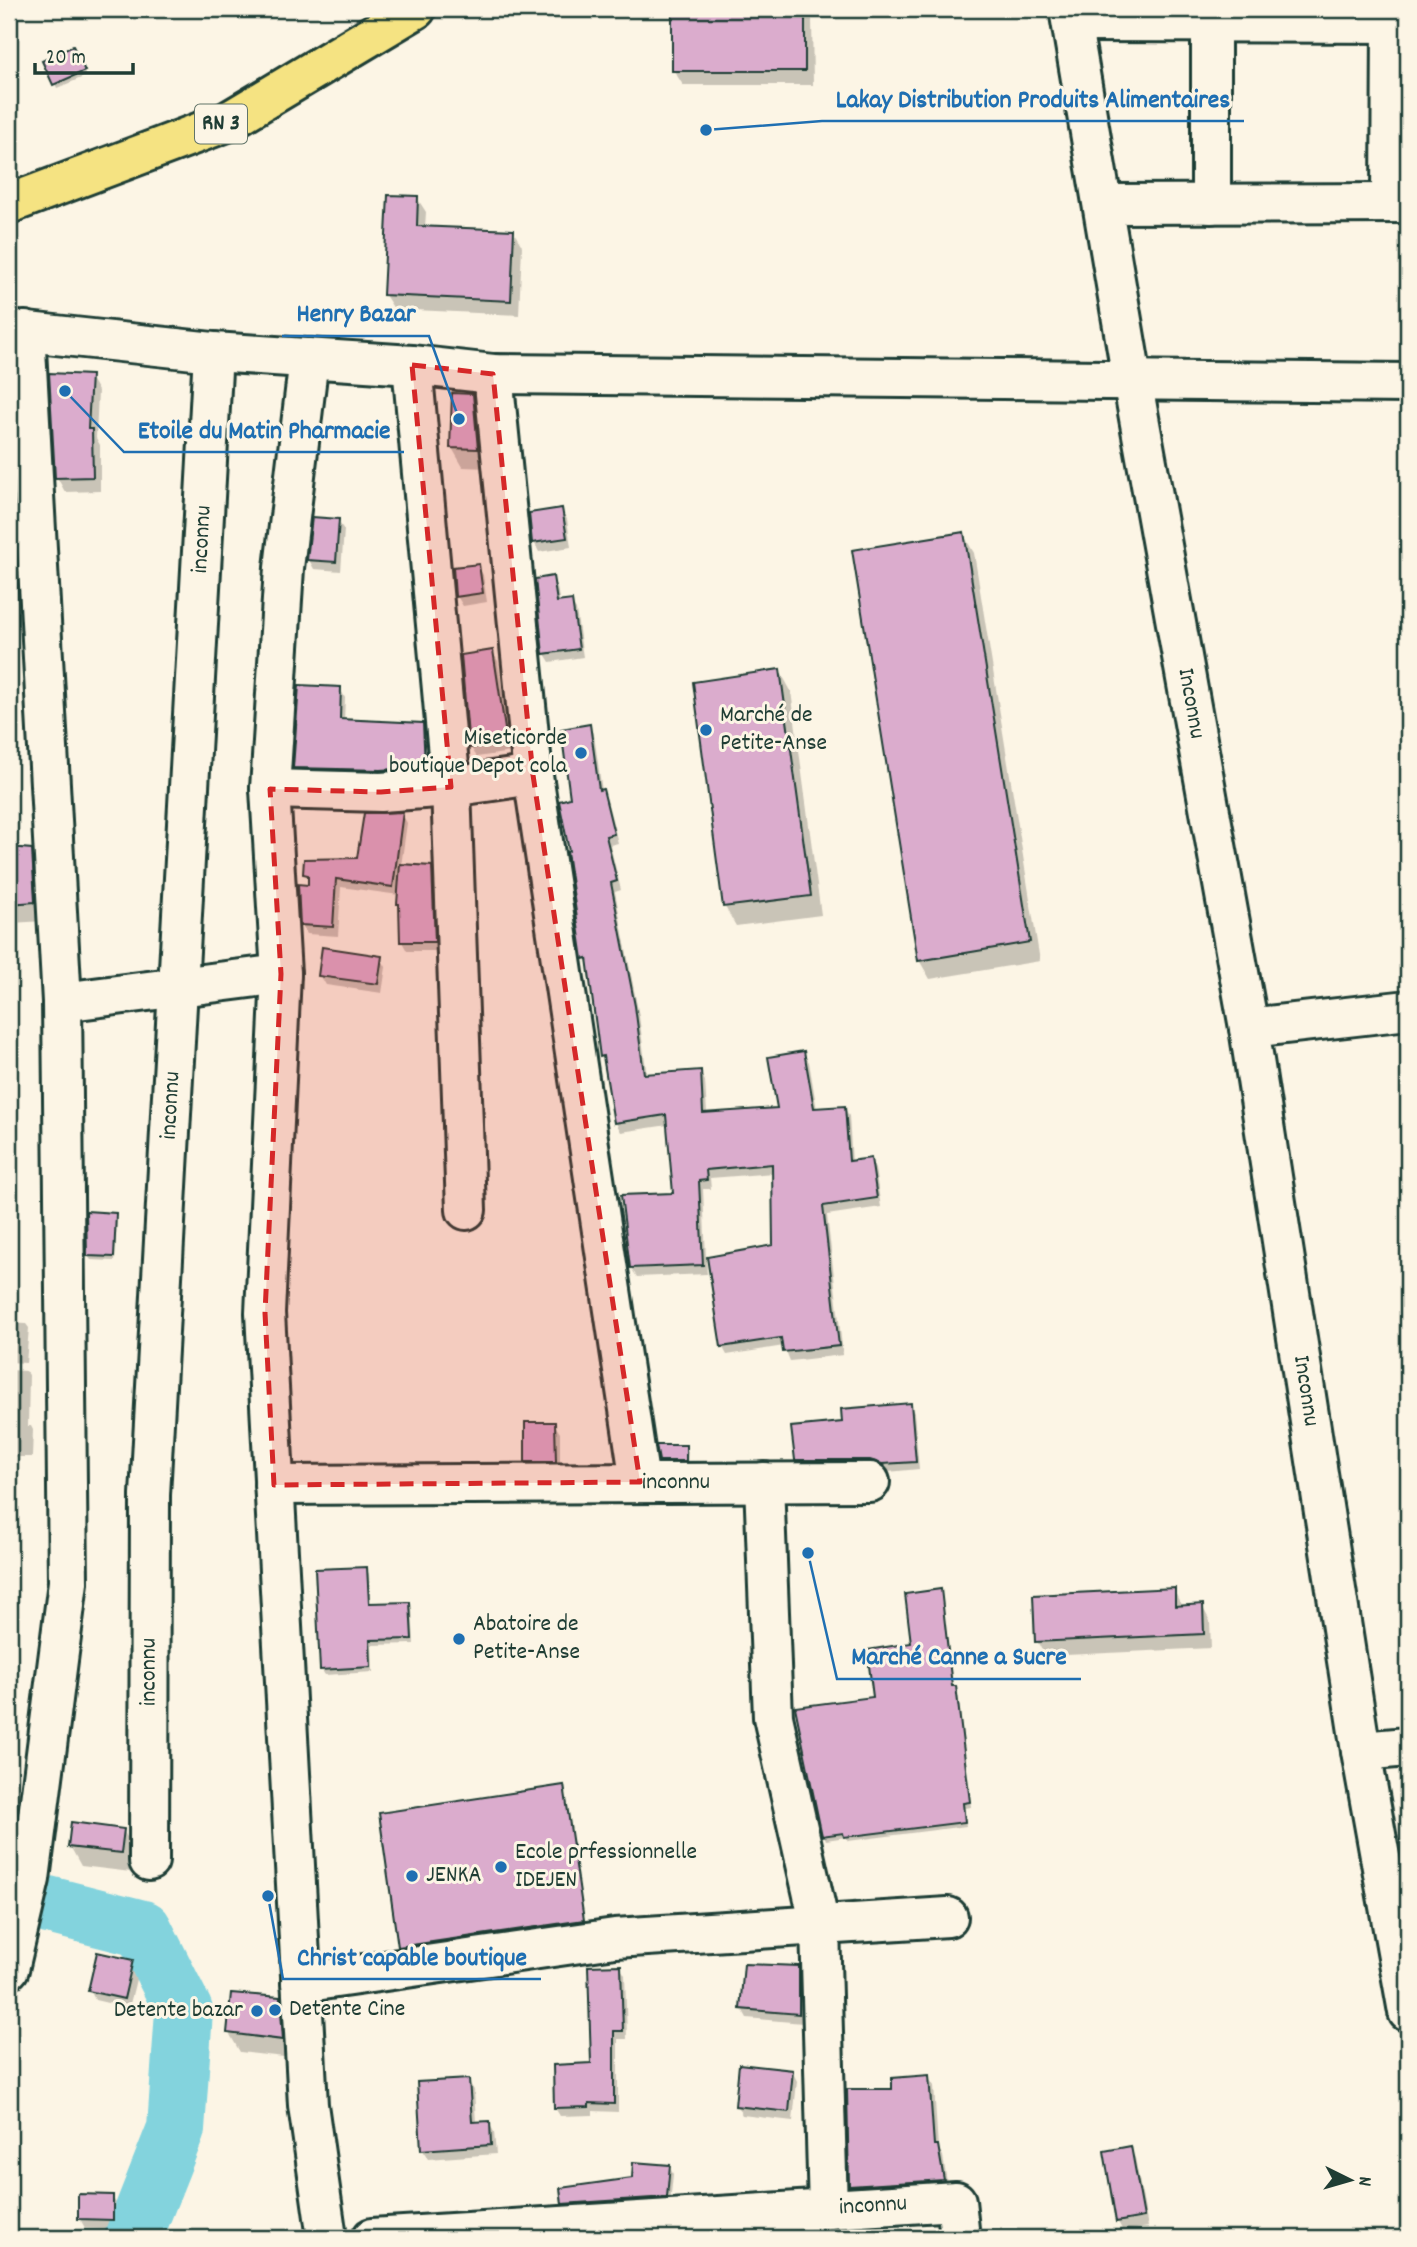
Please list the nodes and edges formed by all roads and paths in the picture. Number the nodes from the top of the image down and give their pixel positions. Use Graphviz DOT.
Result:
graph roads {
  1 [pos="416,9"];
  2 [pos="1070,15"];
  3 [pos="1211,22"];
  4 [pos="1400,23"];
  5 [pos="1399,203"];
  6 [pos="9,204"];
  7 [pos="1102,204"];
  8 [pos="1211,204"];
  9 [pos="17,331"];
  10 [pos="213,352"];
  11 [pos="309,358"];
  12 [pos="412,365"];
  13 [pos="493,374"];
  14 [pos="1132,379"];
  15 [pos="1408,383"];
  16 [pos="24,600"];
  17 [pos="533,775"];
  18 [pos="451,787"];
  19 [pos="270,789"];
  20 [pos="281,974"];
  21 [pos="178,989"];
  22 [pos="62,1002"];
  23 [pos="1408,1010"];
  24 [pos="1249,1028"];
  25 [pos="466,1210"];
  26 [pos="640,1482"];
  27 [pos="764,1482"];
  28 [pos="870,1482"];
  29 [pos="274,1485"];
  30 [pos="1408,1746"];
  31 [pos="1362,1751"];
  32 [pos="149,1861"];
  33 [pos="948,1917"];
  34 [pos="820,1926"];
  35 [pos="9,1969"];
  36 [pos="301,1983"];
  37 [pos="1408,2012"];
  38 [pos="811,2219"];
  39 [pos="327,2238"];
  40 [pos="372,2238"];
  41 [pos="960,2238"];
  1 -- 6 [label="main road, RN 3"];
  2 -- 3 [label="street, Inconnu"];
  2 -- 7 [label="street, Inconnu"];
  3 -- 4 [label="street, Inconnu"];
  3 -- 8 [label="street"];
  4 -- 5 [label="street, Inconnu"];
  5 -- 8 [label="street, Inconnu"];
  7 -- 8 [label="street, Inconnu"];
  7 -- 14 [label="street, Inconnu"];
  9 -- 10 [label="street"];
  9 -- 16 [label="street"];
  10 -- 11 [label="street"];
  10 -- 21 [label="street, inconnu"];
  11 -- 12 [label="street"];
  11 -- 19 [label="street"];
  12 -- 13 [label="street"];
  12 -- 18 [label="street"];
  13 -- 14 [label="street"];
  13 -- 17 [label="street"];
  14 -- 15 [label="street"];
  14 -- 24 [label="street, Inconnu"];
  16 -- 22 [label="street"];
  17 -- 18 [label="street"];
  17 -- 26 [label="street"];
  18 -- 19 [label="street"];
  18 -- 25 [label="street"];
  19 -- 20 [label="street"];
  20 -- 21 [label="street"];
  20 -- 29 [label="street"];
  21 -- 22 [label="street"];
  21 -- 32 [label="street, inconnu"];
  22 -- 35 [label="street"];
  23 -- 24 [label="street"];
  24 -- 31 [label="street, Inconnu"];
  26 -- 27 [label="street, inconnu"];
  26 -- 29 [label="street, inconnu"];
  27 -- 28 [label="street, inconnu"];
  27 -- 34 [label="street"];
  29 -- 36 [label="street"];
  30 -- 31 [label="street"];
  31 -- 37 [label="street, Inconnu"];
  33 -- 34 [label="street"];
  34 -- 36 [label="street"];
  34 -- 38 [label="street"];
  36 -- 39 [label="street"];
  38 -- 40 [label="street, inconnu"];
  38 -- 41 [label="street, inconnu"];
}
